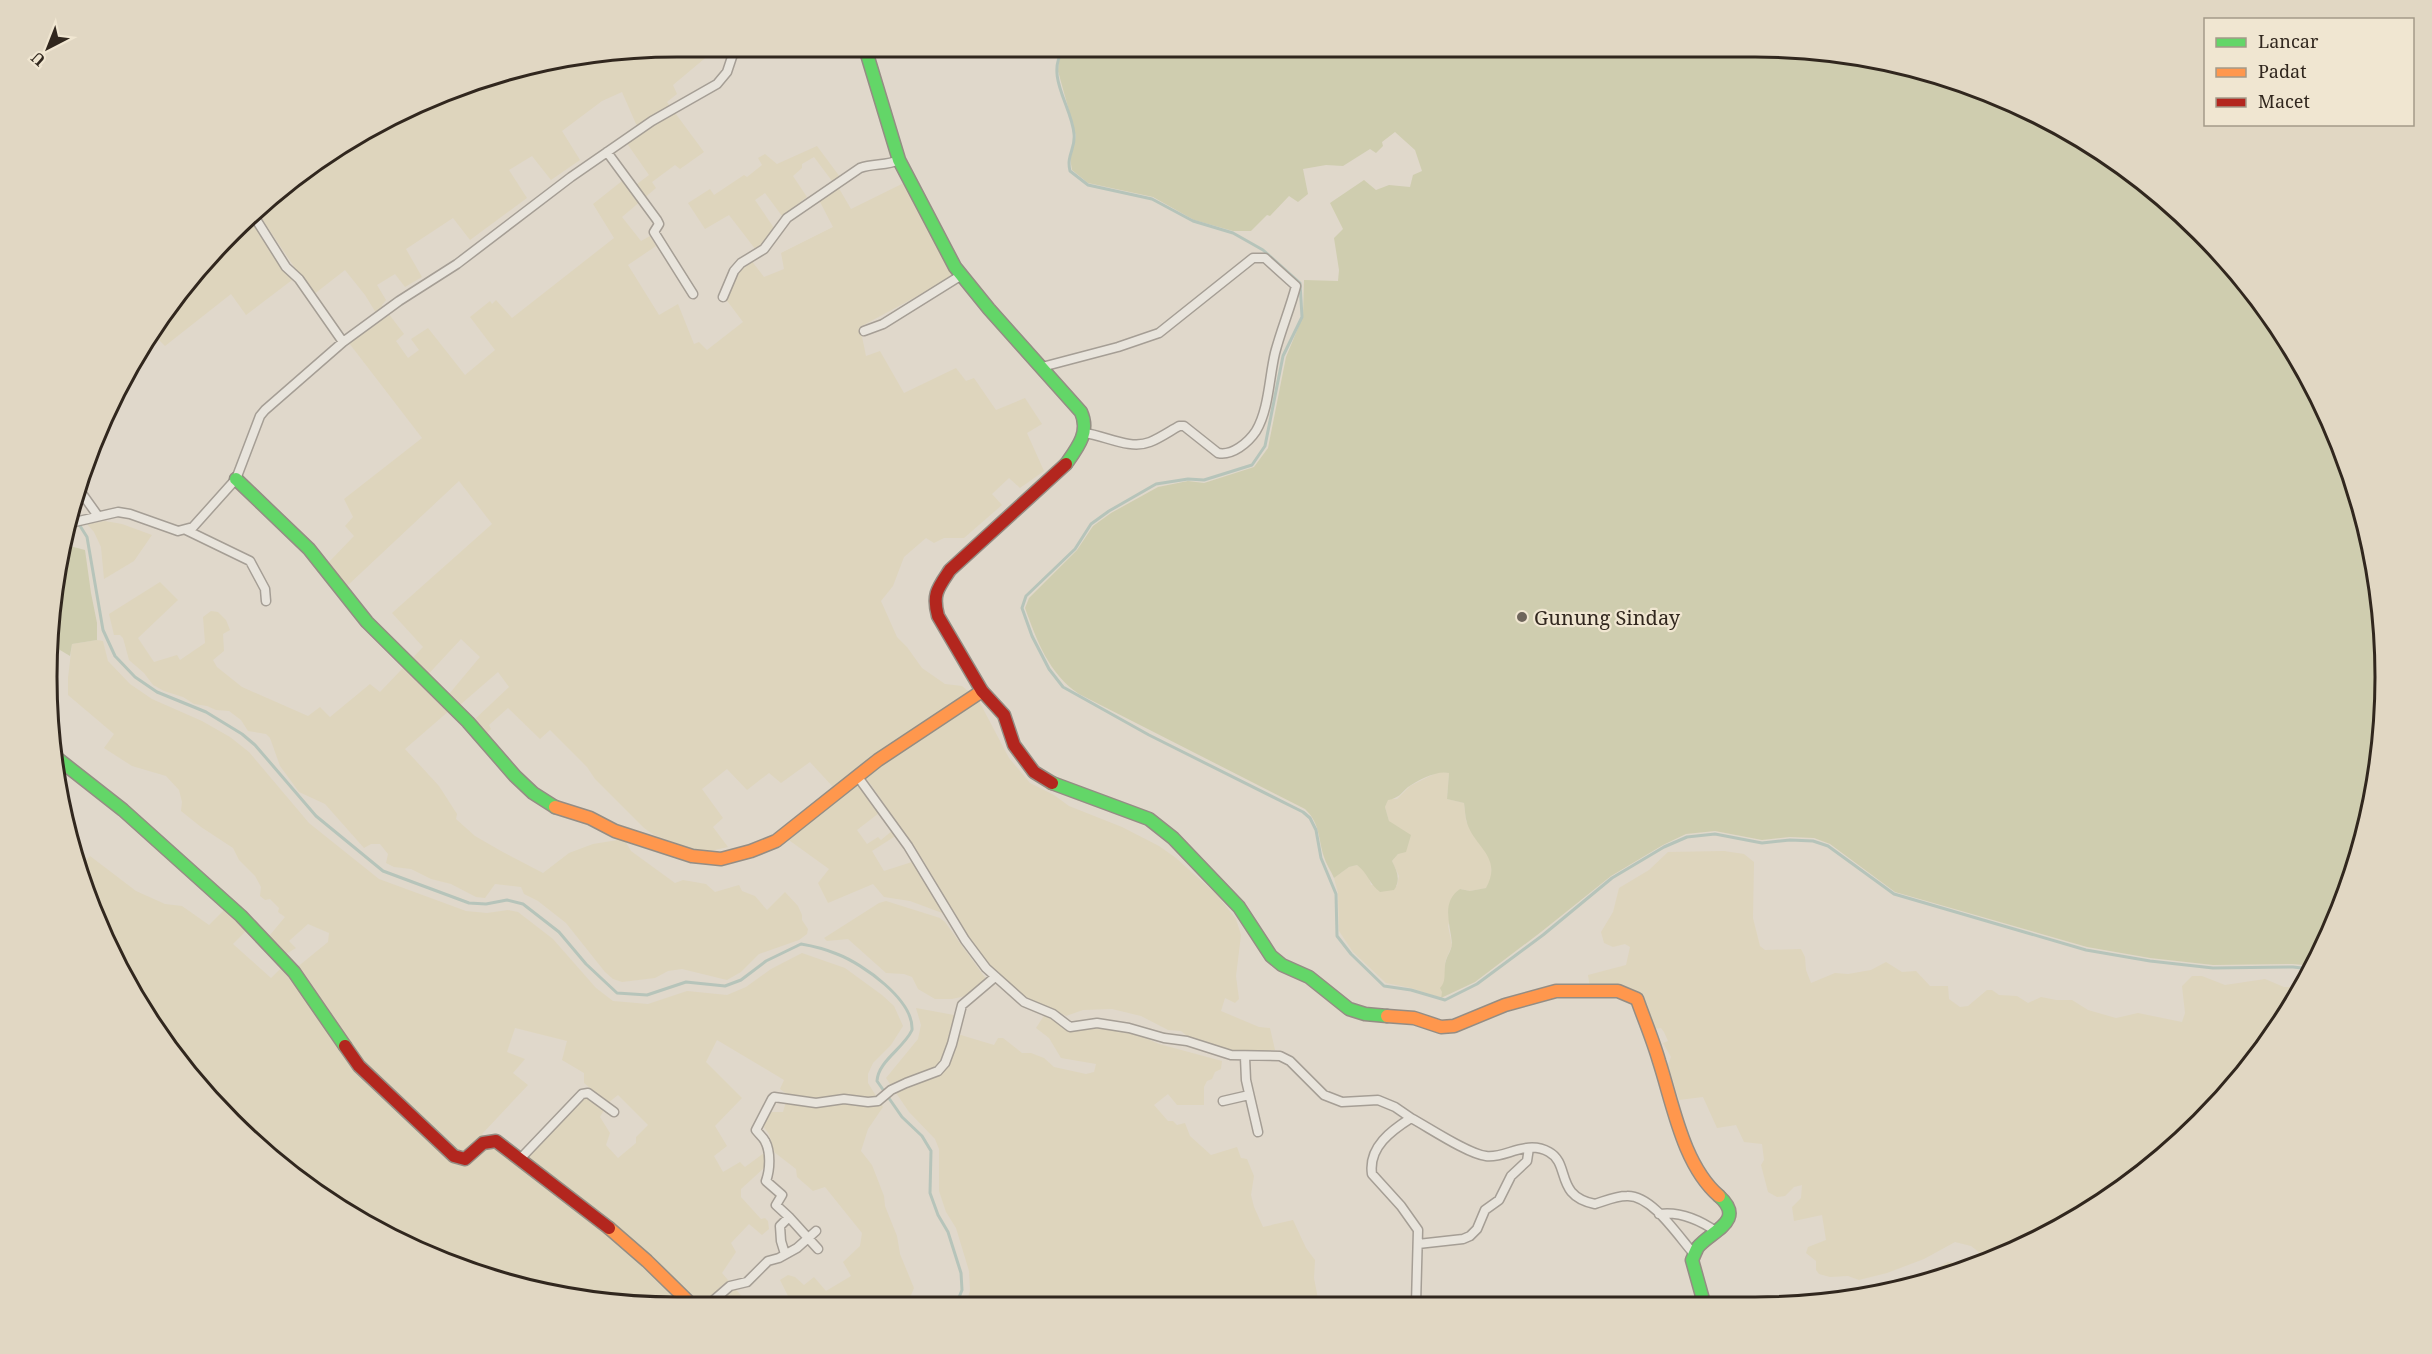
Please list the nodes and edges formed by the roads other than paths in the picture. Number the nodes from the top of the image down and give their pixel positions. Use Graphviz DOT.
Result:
graph roads {
  1 [pos="732,57"];
  2 [pos="868,57"];
  3 [pos="608,152"];
  4 [pos="899,160"];
  5 [pos="257,221"];
  6 [pos="960,276"];
  7 [pos="693,294"];
  8 [pos="723,297"];
  9 [pos="864,331"];
  10 [pos="343,342"];
  11 [pos="1042,367"];
  12 [pos="1085,433"];
  13 [pos="236,479"];
  14 [pos="84,498"];
  15 [pos="96,517"];
  16 [pos="77,522"];
  17 [pos="186,530"];
  18 [pos="266,601"];
  19 [pos="982,691"];
  20 [pos="63,763"];
  21 [pos="858,777"];
  22 [pos="995,977"];
  23 [pos="1245,1057"];
  24 [pos="1249,1095"];
  25 [pos="1223,1101"];
  26 [pos="614,1112"];
  27 [pos="1411,1118"];
  28 [pos="1258,1132"];
  29 [pos="1529,1148"];
  30 [pos="520,1159"];
  31 [pos="1659,1214"];
  32 [pos="789,1217"];
  33 [pos="816,1231"];
  34 [pos="1717,1232"];
  35 [pos="808,1238"];
  36 [pos="1418,1244"];
  37 [pos="818,1249"];
  38 [pos="785,1254"];
  39 [pos="1694,1254"];
  40 [pos="683,1297"];
  41 [pos="717,1297"];
  42 [pos="1416,1297"];
  43 [pos="1702,1297"];
  1 -- 3 [label="street"];
  2 -- 4 [label="street"];
  3 -- 7 [label="street"];
  3 -- 10 [label="street"];
  4 -- 6 [label="street"];
  4 -- 8 [label="street"];
  5 -- 10 [label="street"];
  6 -- 9 [label="street"];
  6 -- 11 [label="street"];
  10 -- 13 [label="street"];
  11 -- 12 [label="street"];
  11 -- 12 [label="street"];
  12 -- 19 [label="street"];
  13 -- 17 [label="street"];
  13 -- 21 [label="street"];
  14 -- 15 [label="street"];
  15 -- 16 [label="street"];
  15 -- 17 [label="street"];
  17 -- 18 [label="street"];
  19 -- 21 [label="street"];
  19 -- 34 [label="street"];
  20 -- 30 [label="street"];
  21 -- 22 [label="street"];
  22 -- 23 [label="street"];
  22 -- 32 [label="street"];
  23 -- 24 [label="street"];
  23 -- 27 [label="street"];
  24 -- 25 [label="street"];
  24 -- 28 [label="street"];
  26 -- 30 [label="street"];
  27 -- 29 [label="street"];
  27 -- 36 [label="street"];
  29 -- 31 [label="street"];
  29 -- 36 [label="street"];
  30 -- 40 [label="street"];
  31 -- 34 [label="street"];
  31 -- 39 [label="street"];
  32 -- 35 [label="street"];
  32 -- 38 [label="street"];
  33 -- 35 [label="street"];
  34 -- 39 [label="street"];
  35 -- 37 [label="street"];
  35 -- 38 [label="street"];
  36 -- 42 [label="street"];
  38 -- 41 [label="street"];
  39 -- 43 [label="street"];
}
